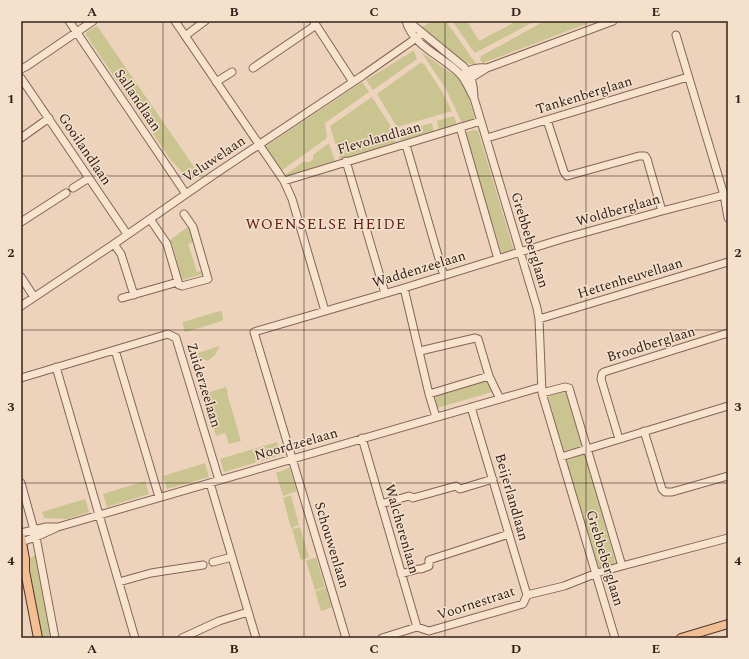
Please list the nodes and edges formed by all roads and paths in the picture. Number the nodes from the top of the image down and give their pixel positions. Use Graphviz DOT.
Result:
graph roads {
  1 [pos="69,21"];
  2 [pos="93,21"];
  3 [pos="175,21"];
  4 [pos="206,21"];
  5 [pos="407,21"];
  6 [pos="613,21"];
  7 [pos="315,23"];
  8 [pos="77,32"];
  9 [pos="422,34"];
  10 [pos="676,35"];
  11 [pos="185,36"];
  12 [pos="416,38"];
  13 [pos="253,68"];
  14 [pos="21,69"];
  15 [pos="232,72"];
  16 [pos="467,76"];
  17 [pos="688,77"];
  18 [pos="21,78"];
  19 [pos="216,82"];
  20 [pos="353,82"];
  21 [pos="49,118"];
  22 [pos="481,120"];
  23 [pos="547,120"];
  24 [pos="460,127"];
  25 [pos="21,138"];
  26 [pos="487,138"];
  27 [pos="259,144"];
  28 [pos="406,145"];
  29 [pos="346,162"];
  30 [pos="89,178"];
  31 [pos="284,181"];
  32 [pos="73,188"];
  33 [pos="66,192"];
  34 [pos="186,194"];
  35 [pos="724,195"];
  36 [pos="662,211"];
  37 [pos="184,214"];
  38 [pos="728,218"];
  39 [pos="150,220"];
  40 [pos="21,222"];
  41 [pos="127,234"];
  42 [pos="114,244"];
  43 [pos="520,253"];
  44 [pos="498,259"];
  45 [pos="728,262"];
  46 [pos="444,276"];
  47 [pos="21,277"];
  48 [pos="178,282"];
  49 [pos="404,288"];
  50 [pos="385,293"];
  51 [pos="134,295"];
  52 [pos="34,297"];
  53 [pos="122,298"];
  54 [pos="21,306"];
  55 [pos="325,311"];
  56 [pos="539,319"];
  57 [pos="728,334"];
  58 [pos="258,345"];
  59 [pos="115,350"];
  60 [pos="420,351"];
  61 [pos="56,367"];
  62 [pos="489,376"];
  63 [pos="21,378"];
  64 [pos="541,390"];
  65 [pos="429,394"];
  66 [pos="500,399"];
  67 [pos="728,406"];
  68 [pos="471,407"];
  69 [pos="436,417"];
  70 [pos="644,431"];
  71 [pos="362,438"];
  72 [pos="619,439"];
  73 [pos="586,449"];
  74 [pos="560,457"];
  75 [pos="293,459"];
  76 [pos="728,476"];
  77 [pos="493,479"];
  78 [pos="219,480"];
  79 [pos="21,483"];
  80 [pos="210,483"];
  81 [pos="159,497"];
  82 [pos="381,504"];
  83 [pos="100,515"];
  84 [pos="58,527"];
  85 [pos="34,530"];
  86 [pos="21,533"];
  87 [pos="509,534"];
  88 [pos="36,538"];
  89 [pos="728,538"];
  90 [pos="21,540"];
  91 [pos="232,557"];
  92 [pos="21,562"];
  93 [pos="213,562"];
  94 [pos="203,565"];
  95 [pos="622,566"];
  96 [pos="25,570"];
  97 [pos="597,573"];
  98 [pos="401,574"];
  99 [pos="119,582"];
  100 [pos="527,595"];
  101 [pos="248,612"];
  102 [pos="728,624"];
  103 [pos="417,627"];
  104 [pos="38,638"];
  105 [pos="55,638"];
  106 [pos="136,638"];
  107 [pos="182,638"];
  108 [pos="256,638"];
  109 [pos="346,638"];
  110 [pos="382,638"];
  111 [pos="615,638"];
  112 [pos="681,638"];
  1 -- 8 [label="street, Sallandlaan"];
  2 -- 8 [label="street"];
  3 -- 11 [label="street"];
  4 -- 11 [label="street"];
  5 -- 9 [label="street"];
  5 -- 12 [label="street"];
  6 -- 16 [label="street"];
  7 -- 13 [label="street"];
  7 -- 20 [label="street"];
  8 -- 14 [label="street"];
  8 -- 34 [label="street, Sallandlaan"];
  9 -- 12 [label="street, Veluwelaan"];
  9 -- 16 [label="street"];
  10 -- 17 [label="street"];
  11 -- 19 [label="street"];
  12 -- 16 [label="street"];
  12 -- 20 [label="street, Veluwelaan"];
  15 -- 19 [label="street"];
  16 -- 22 [label="street, Grebbeberglaan"];
  17 -- 23 [label="street, Tankenberglaan"];
  17 -- 35 [label="street"];
  18 -- 21 [label="street, Gooilandlaan"];
  19 -- 27 [label="street"];
  20 -- 27 [label="street, Veluwelaan"];
  21 -- 25 [label="street"];
  21 -- 30 [label="street, Gooilandlaan"];
  22 -- 24 [label="street, Flevolandlaan"];
  22 -- 26 [label="street, Grebbeberglaan"];
  23 -- 26 [label="street, Tankenberglaan"];
  23 -- 36 [label="street"];
  24 -- 28 [label="street, Flevolandlaan"];
  24 -- 44 [label="street"];
  26 -- 43 [label="street, Grebbeberglaan"];
  27 -- 31 [label="street"];
  27 -- 34 [label="street, Veluwelaan"];
  28 -- 29 [label="street, Flevolandlaan"];
  28 -- 46 [label="street"];
  29 -- 31 [label="street, Flevolandlaan"];
  29 -- 50 [label="street"];
  30 -- 32 [label="street"];
  30 -- 41 [label="street, Gooilandlaan"];
  31 -- 55 [label="street"];
  33 -- 40 [label="street"];
  34 -- 39 [label="street, Veluwelaan"];
  35 -- 36 [label="street, Woldberglaan"];
  35 -- 38 [label="street"];
  36 -- 43 [label="street, Woldberglaan"];
  37 -- 48 [label="street"];
  39 -- 41 [label="street, Veluwelaan"];
  39 -- 48 [label="street"];
  41 -- 42 [label="street, Veluwelaan"];
  42 -- 51 [label="street"];
  42 -- 52 [label="street, Veluwelaan"];
  43 -- 44 [label="street, Waddenzeelaan"];
  43 -- 56 [label="street, Grebbeberglaan"];
  44 -- 46 [label="street, Waddenzeelaan"];
  45 -- 56 [label="street, Hettenheuvellaan"];
  46 -- 49 [label="street, Waddenzeelaan"];
  47 -- 52 [label="street"];
  48 -- 51 [label="street"];
  49 -- 50 [label="street, Waddenzeelaan"];
  49 -- 60 [label="street"];
  50 -- 55 [label="street, Waddenzeelaan"];
  51 -- 53 [label="street"];
  52 -- 54 [label="street, Veluwelaan"];
  55 -- 58 [label="street, Waddenzeelaan"];
  56 -- 64 [label="street, Grebbeberglaan"];
  57 -- 72 [label="street, Broodberglaan"];
  58 -- 75 [label="street, Schouwenlaan"];
  59 -- 61 [label="street, Zuiderzeelaan"];
  59 -- 78 [label="street, Zuiderzeelaan"];
  59 -- 81 [label="street"];
  60 -- 62 [label="street"];
  60 -- 65 [label="street"];
  61 -- 63 [label="street, Zuiderzeelaan"];
  61 -- 83 [label="street"];
  62 -- 65 [label="street"];
  62 -- 66 [label="street"];
  64 -- 66 [label="street, Noordzeelaan"];
  64 -- 73 [label="street, Grebbeberglaan"];
  64 -- 74 [label="street, Grebbeberglaan"];
  65 -- 69 [label="street"];
  66 -- 68 [label="street, Noordzeelaan"];
  67 -- 70 [label="street"];
  68 -- 69 [label="street, Noordzeelaan"];
  68 -- 77 [label="street, Beijerlandlaan"];
  69 -- 71 [label="street, Noordzeelaan"];
  70 -- 72 [label="street"];
  70 -- 76 [label="street"];
  71 -- 75 [label="street, Noordzeelaan"];
  71 -- 82 [label="street, Walcherenlaan"];
  72 -- 73 [label="street"];
  73 -- 74 [label="street"];
  73 -- 95 [label="street, Grebbeberglaan"];
  74 -- 97 [label="street, Grebbeberglaan"];
  75 -- 78 [label="street, Noordzeelaan"];
  75 -- 109 [label="street, Schouwenlaan"];
  77 -- 82 [label="street"];
  77 -- 87 [label="street, Beijerlandlaan"];
  78 -- 80 [label="street, Noordzeelaan"];
  79 -- 85 [label="street"];
  80 -- 81 [label="street, Noordzeelaan"];
  80 -- 91 [label="street"];
  81 -- 83 [label="street, Noordzeelaan"];
  82 -- 98 [label="street, Walcherenlaan"];
  83 -- 84 [label="street, Noordzeelaan"];
  83 -- 99 [label="street"];
  84 -- 85 [label="street, Noordzeelaan"];
  84 -- 88 [label="street, Noordzeelaan"];
  85 -- 86 [label="street, Noordzeelaan"];
  85 -- 88 [label="street"];
  87 -- 98 [label="street"];
  87 -- 100 [label="street, Beijerlandlaan"];
  88 -- 90 [label="street, Noordzeelaan"];
  88 -- 105 [label="street"];
  89 -- 95 [label="street, Voornestraat"];
  90 -- 96 [label="main road"];
  91 -- 93 [label="street"];
  91 -- 101 [label="street"];
  92 -- 96 [label="main road"];
  94 -- 99 [label="street"];
  95 -- 97 [label="street, Voornestraat"];
  96 -- 104 [label="main road"];
  97 -- 100 [label="street, Voornestraat"];
  97 -- 111 [label="street, Grebbeberglaan"];
  98 -- 103 [label="street, Walcherenlaan"];
  99 -- 106 [label="street"];
  100 -- 103 [label="street, Voornestraat"];
  101 -- 107 [label="street"];
  101 -- 108 [label="street"];
  102 -- 112 [label="main road"];
  103 -- 110 [label="street, Voornestraat"];
}
